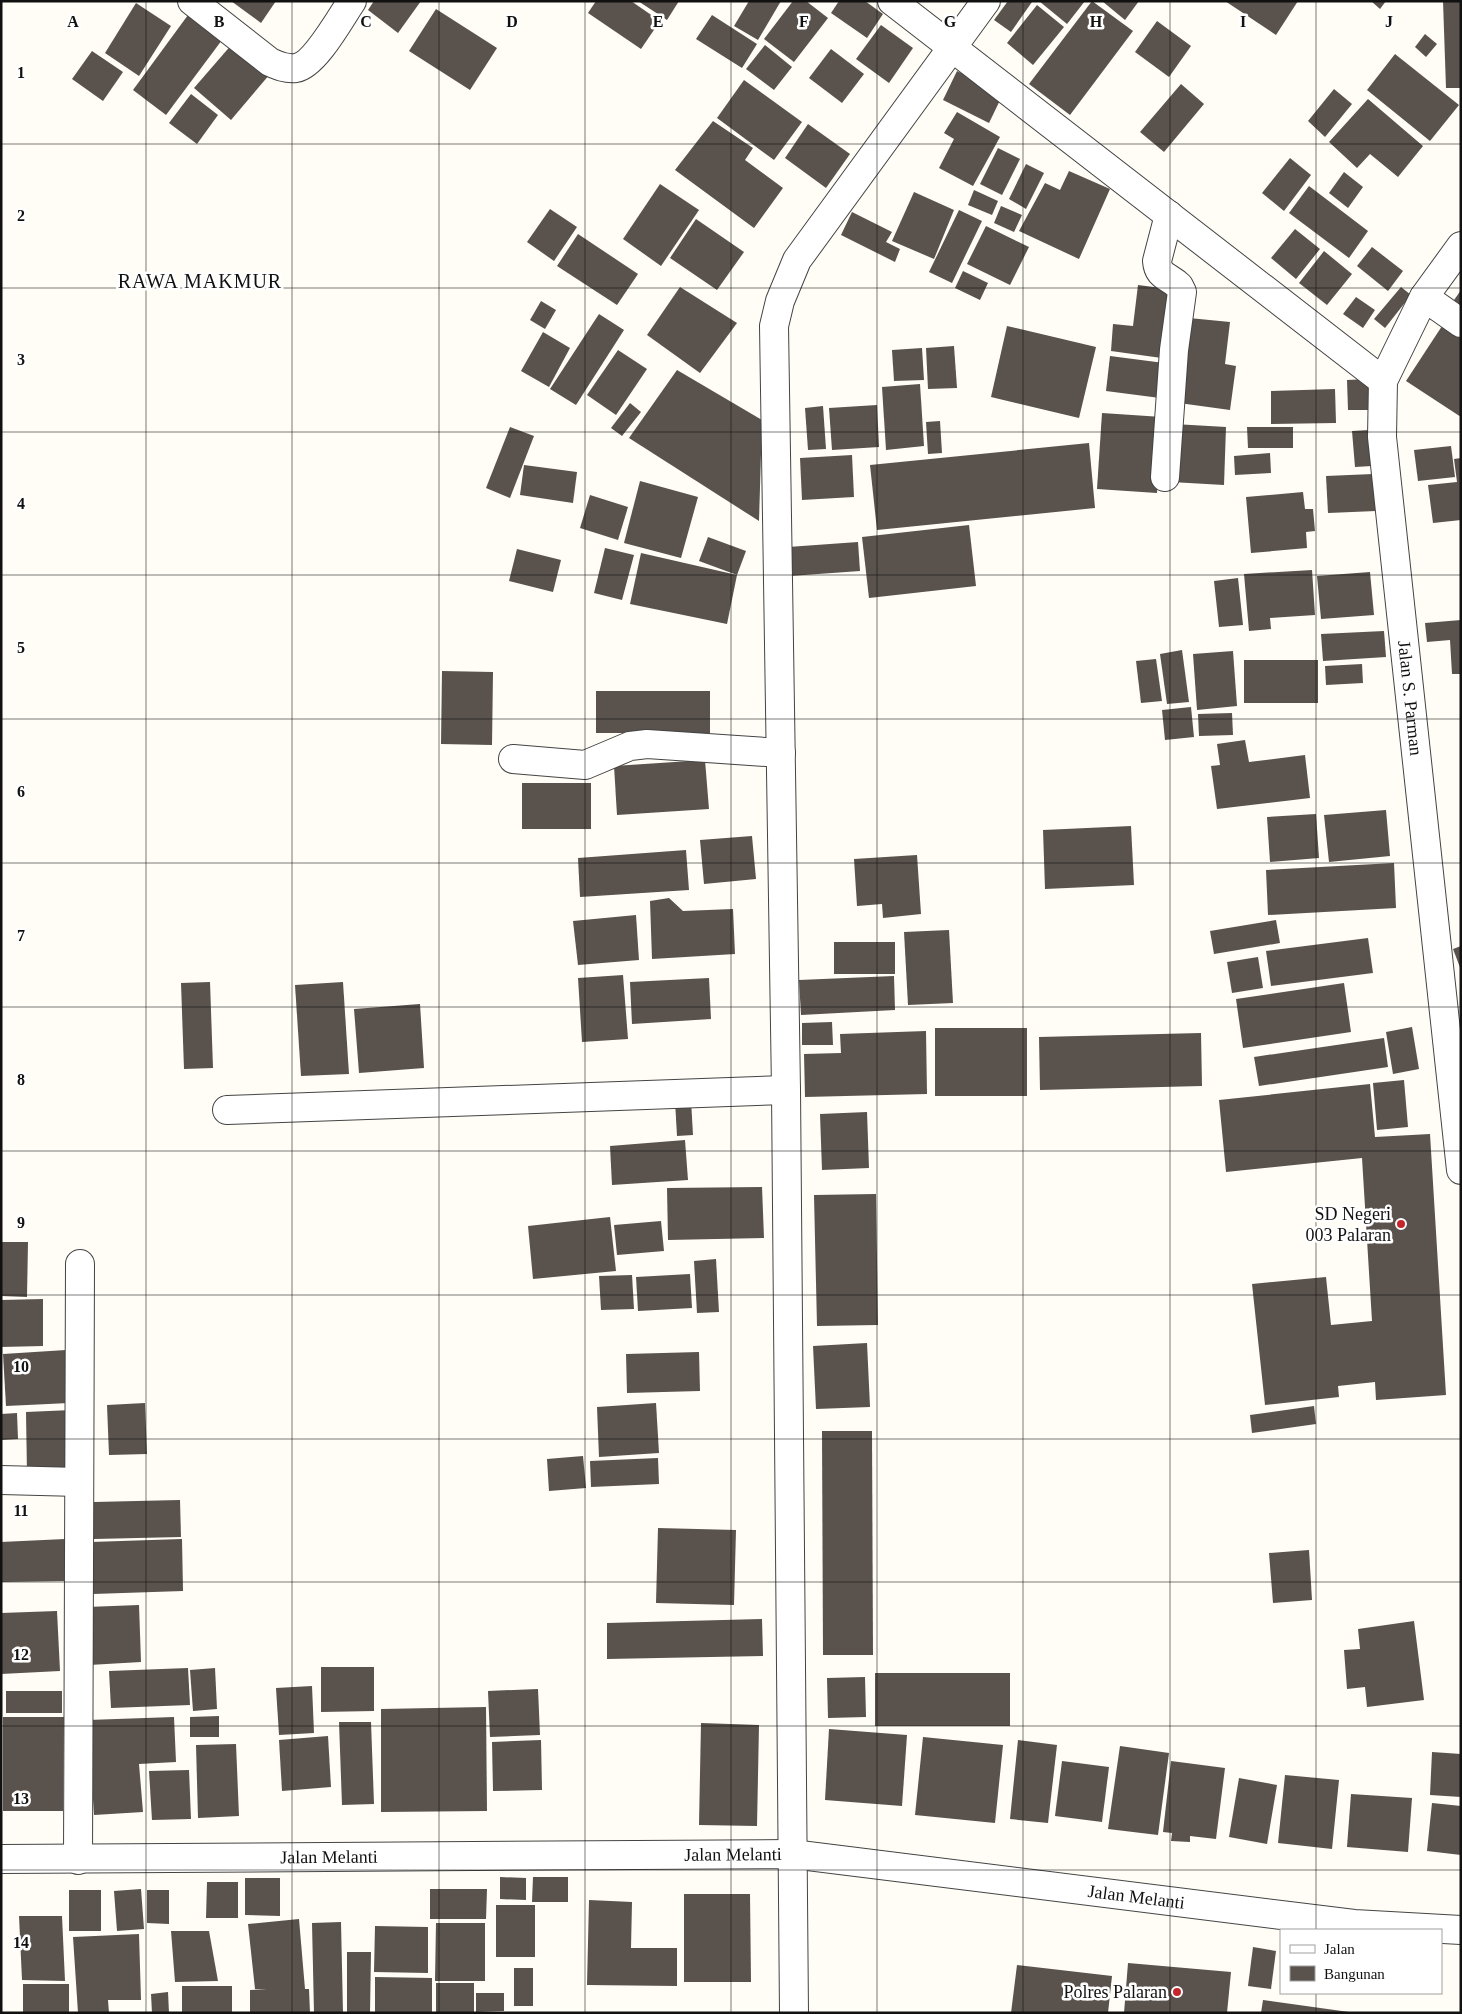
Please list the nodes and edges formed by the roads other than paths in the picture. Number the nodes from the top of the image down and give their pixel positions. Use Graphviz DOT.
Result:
graph roads {
  1 [pos="192,1"];
  2 [pos="352,1"];
  3 [pos="892,1"];
  4 [pos="986,1"];
  5 [pos="951,47"];
  6 [pos="1169,215"];
  7 [pos="1461,246"];
  8 [pos="1424,297"];
  9 [pos="1461,323"];
  10 [pos="1383,381"];
  11 [pos="1165,477"];
  12 [pos="780,752"];
  13 [pos="512,759"];
  14 [pos="786,1090"];
  15 [pos="227,1110"];
  16 [pos="1461,1170"];
  17 [pos="80,1264"];
  18 [pos="1,1480"];
  19 [pos="79,1482"];
  20 [pos="792,1854"];
  21 [pos="1,1859"];
  22 [pos="78,1860"];
  23 [pos="1461,1930"];
  24 [pos="794,2013"];
  1 -- 2 [label="street"];
  3 -- 5 [label="street"];
  4 -- 5 [label="street"];
  5 -- 6 [label="street"];
  5 -- 12 [label="street"];
  6 -- 10 [label="street"];
  6 -- 11 [label="street"];
  7 -- 8 [label="street, Jalan S. Parman"];
  8 -- 9 [label="street"];
  8 -- 10 [label="street, Jalan S. Parman"];
  10 -- 16 [label="street, Jalan S. Parman"];
  12 -- 13 [label="street"];
  12 -- 14 [label="street"];
  14 -- 15 [label="street"];
  14 -- 20 [label="street"];
  17 -- 19 [label="street"];
  18 -- 19 [label="street"];
  19 -- 22 [label="street"];
  20 -- 22 [label="street, Jalan Melanti"];
  20 -- 23 [label="street, Jalan Melanti"];
  20 -- 24 [label="street"];
  21 -- 22 [label="street, Jalan Melanti"];
}
